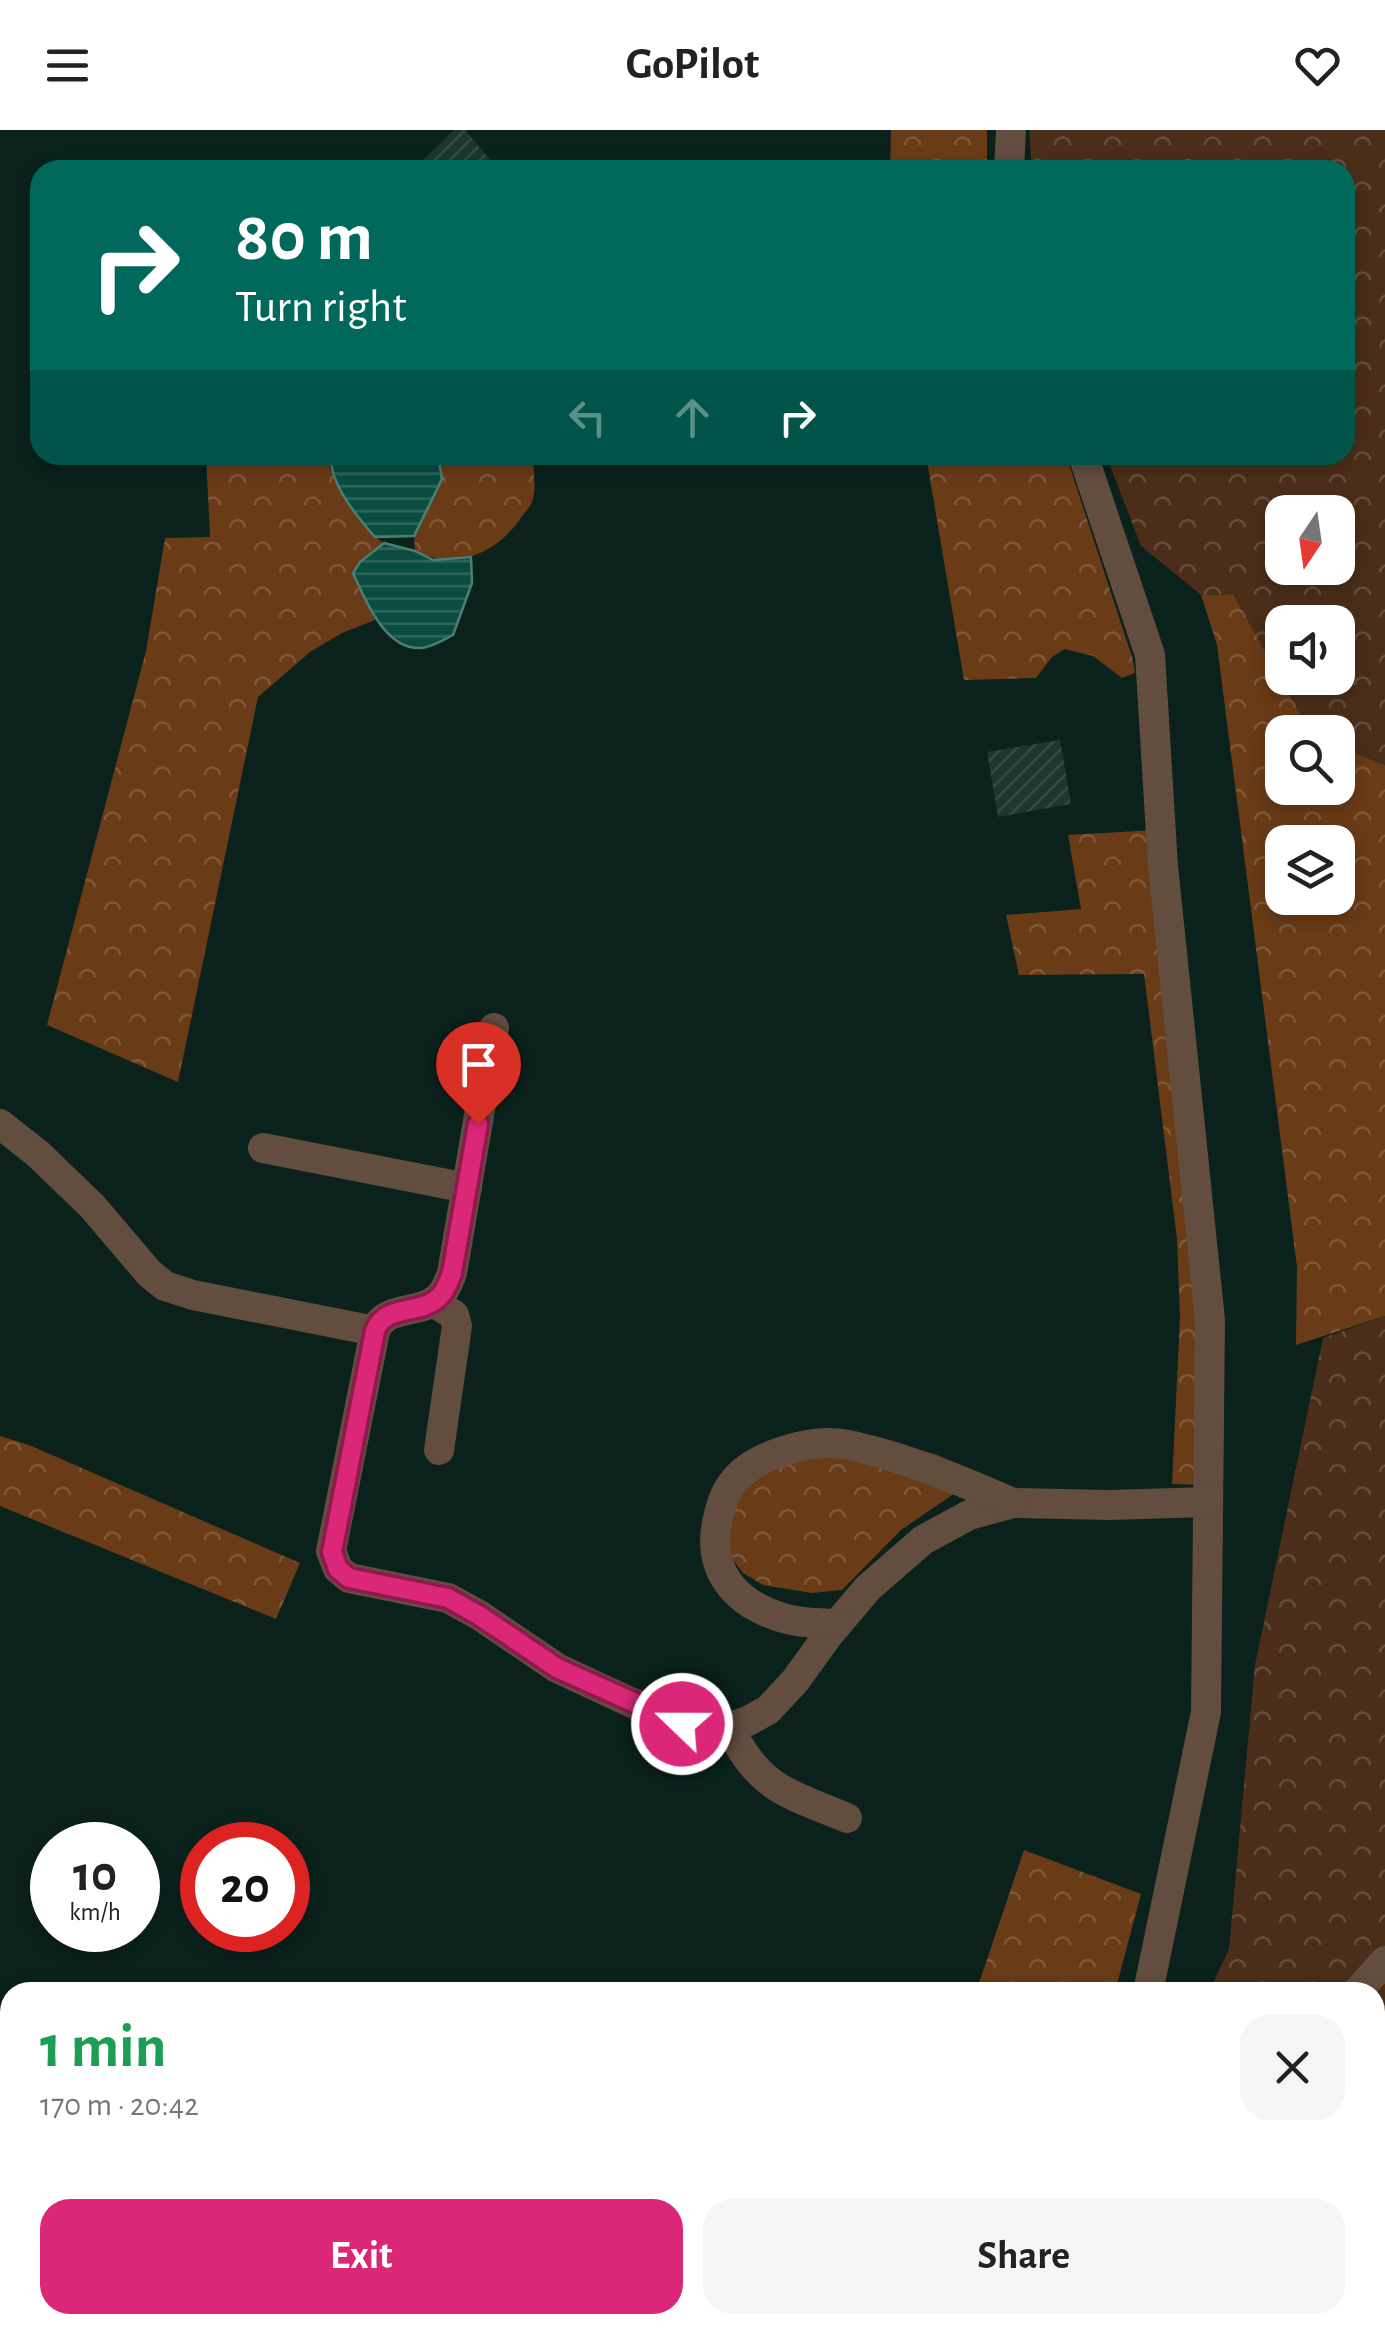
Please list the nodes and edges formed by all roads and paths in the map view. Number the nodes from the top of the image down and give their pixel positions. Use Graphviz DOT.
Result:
graph roads {
  1 [pos="1011,130"];
  2 [pos="1010,160"];
  3 [pos="1086,465"];
  4 [pos="494,1028"];
  5 [pos="0,1124"];
  6 [pos="263,1148"];
  7 [pos="467,1188"];
  8 [pos="433,1302"];
  9 [pos="375,1331"];
  10 [pos="439,1450"];
  11 [pos="1208,1502"];
  12 [pos="1013,1503"];
  13 [pos="837,1624"];
  14 [pos="729,1727"];
  15 [pos="847,1818"];
  16 [pos="1385,1961"];
  17 [pos="1150,1982"];
  18 [pos="1366,1982"];
  1 -- 2 [label="street"];
  3 -- 11 [label="street"];
  4 -- 7 [label="street"];
  5 -- 9 [label="street"];
  6 -- 7 [label="street"];
  7 -- 8 [label="street"];
  8 -- 9 [label="street"];
  8 -- 10 [label="street"];
  9 -- 14 [label="street"];
  11 -- 12 [label="street"];
  11 -- 17 [label="street"];
  12 -- 13 [label="street"];
  12 -- 13 [label="street"];
  13 -- 14 [label="street"];
  14 -- 15 [label="street"];
  16 -- 18 [label="street"];
}
